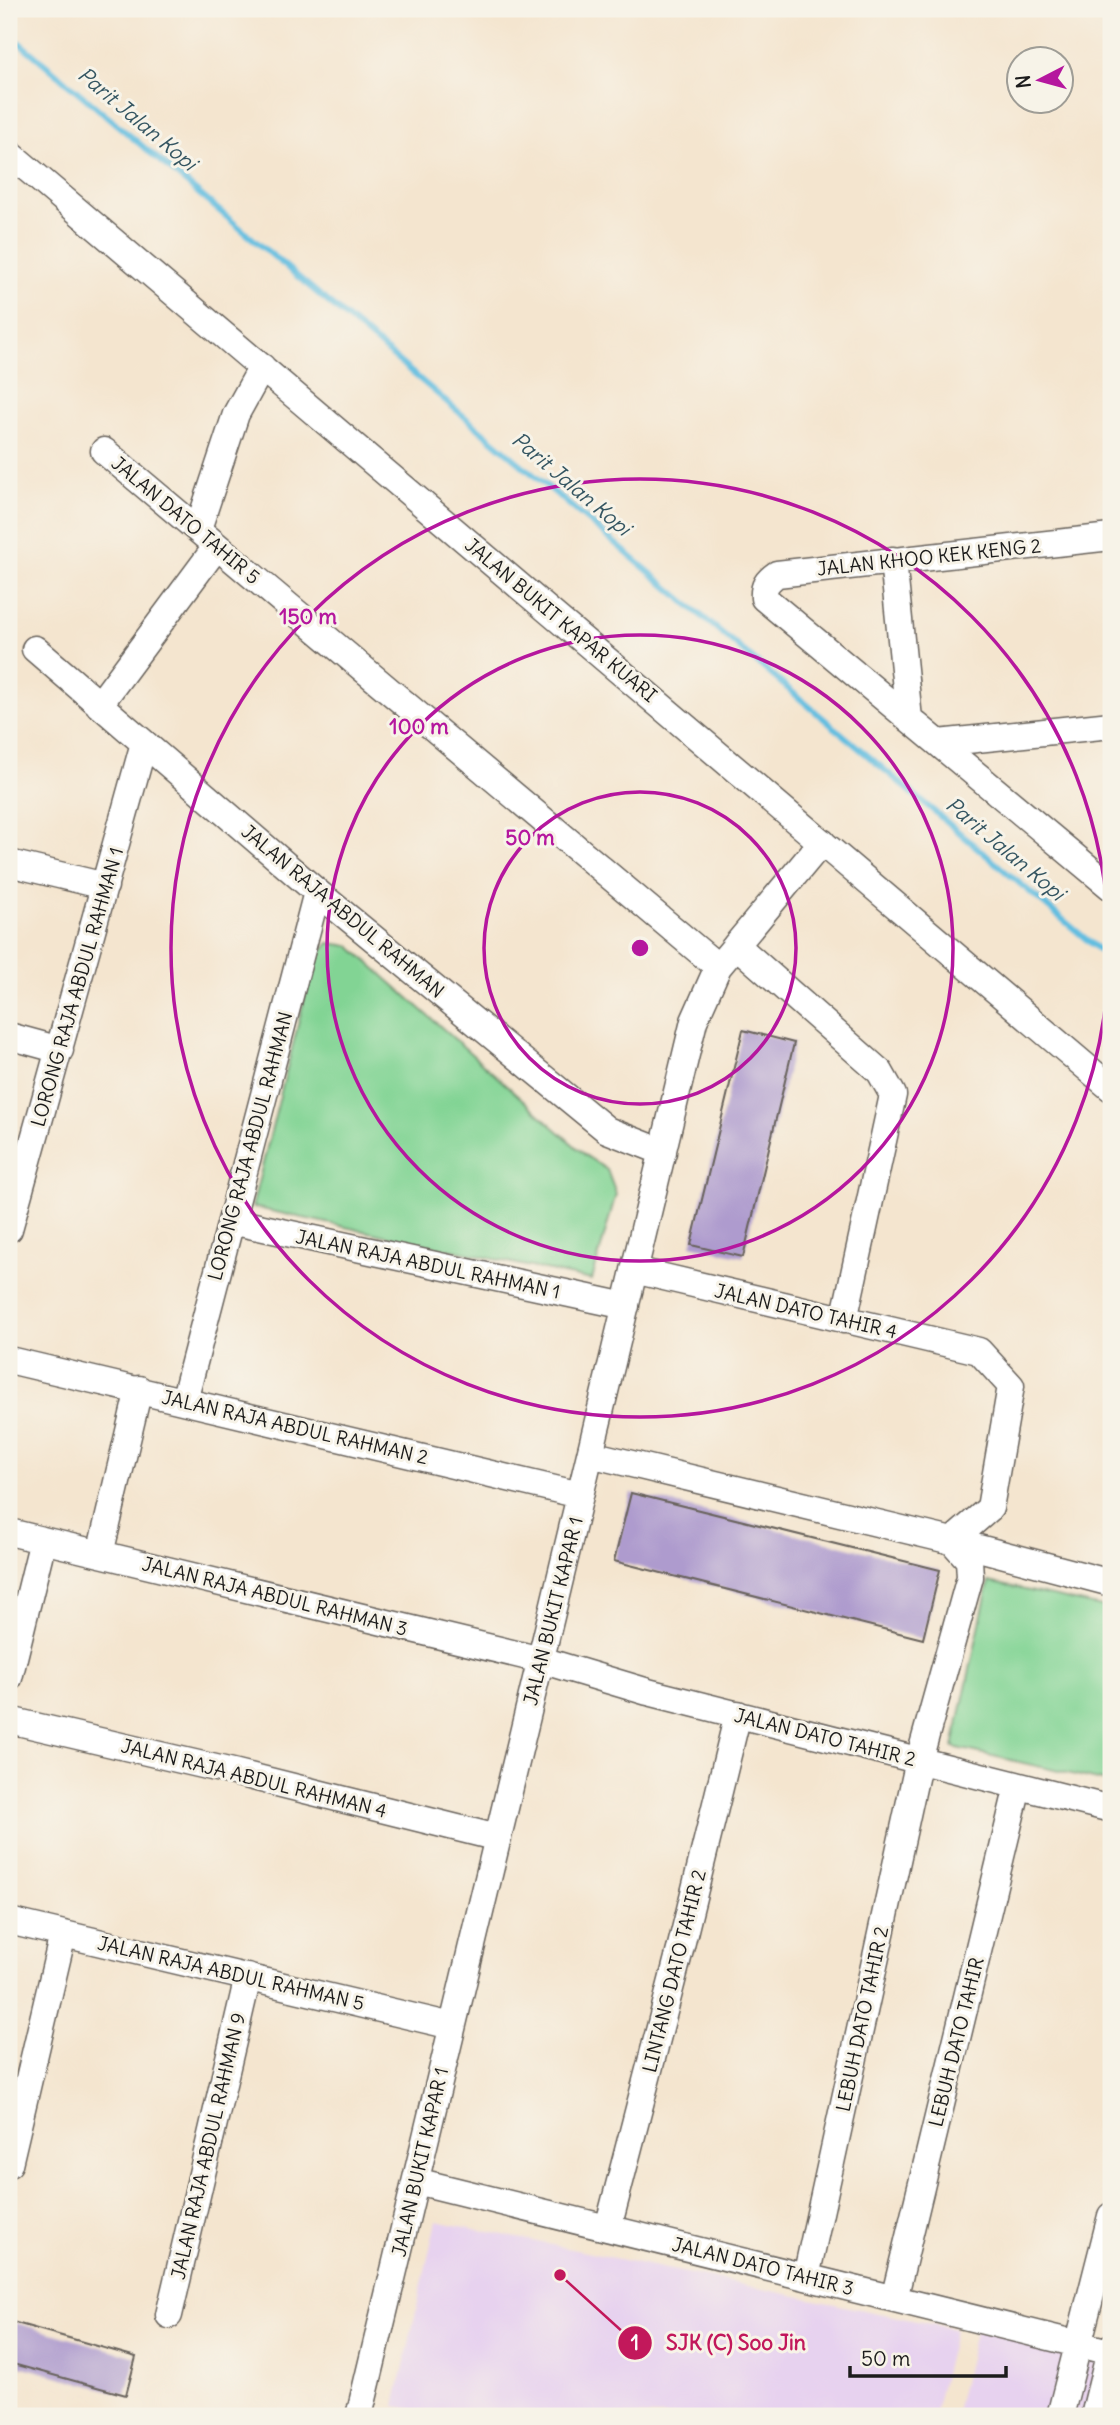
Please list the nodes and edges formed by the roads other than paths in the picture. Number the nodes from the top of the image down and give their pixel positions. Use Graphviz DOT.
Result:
graph roads {
  1 [pos="9,153"];
  2 [pos="262,367"];
  3 [pos="104,451"];
  4 [pos="1111,537"];
  5 [pos="207,538"];
  6 [pos="893,560"];
  7 [pos="35,649"];
  8 [pos="99,705"];
  9 [pos="909,719"];
  10 [pos="1111,725"];
  11 [pos="938,743"];
  12 [pos="144,744"];
  13 [pos="822,842"];
  14 [pos="9,863"];
  15 [pos="105,886"];
  16 [pos="1111,887"];
  17 [pos="317,891"];
  18 [pos="736,945"];
  19 [pos="718,967"];
  20 [pos="9,1036"];
  21 [pos="60,1050"];
  22 [pos="1111,1088"];
  23 [pos="663,1153"];
  24 [pos="231,1221"];
  25 [pos="10,1222"];
  26 [pos="634,1270"];
  27 [pos="626,1306"];
  28 [pos="845,1320"];
  29 [pos="9,1360"];
  30 [pos="139,1389"];
  31 [pos="184,1401"];
  32 [pos="590,1454"];
  33 [pos="580,1495"];
  34 [pos="9,1532"];
  35 [pos="43,1540"];
  36 [pos="952,1541"];
  37 [pos="100,1554"];
  38 [pos="1111,1583"];
  39 [pos="541,1660"];
  40 [pos="9,1678"];
  41 [pos="738,1714"];
  42 [pos="9,1720"];
  43 [pos="919,1760"];
  44 [pos="1018,1786"];
  45 [pos="1111,1809"];
  46 [pos="498,1838"];
  47 [pos="9,1920"];
  48 [pos="63,1934"];
  49 [pos="248,1978"];
  50 [pos="452,2026"];
  51 [pos="9,2165"];
  52 [pos="416,2180"];
  53 [pos="1111,2216"];
  54 [pos="608,2228"];
  55 [pos="806,2277"];
  56 [pos="894,2299"];
  57 [pos="169,2315"];
  58 [pos="1079,2345"];
  59 [pos="1111,2349"];
  60 [pos="359,2416"];
  61 [pos="1060,2416"];
  62 [pos="1094,2416"];
  1 -- 2 [label="street, JALAN BUKIT KAPAR KUARI"];
  2 -- 5 [label="street"];
  2 -- 13 [label="street, JALAN BUKIT KAPAR KUARI"];
  3 -- 5 [label="street, JALAN DATO TAHIR 5"];
  4 -- 6 [label="street, JALAN KHOO KEK KENG 2"];
  5 -- 8 [label="street"];
  5 -- 19 [label="street, JALAN DATO TAHIR 5"];
  6 -- 9 [label="street"];
  6 -- 9 [label="street, JALAN KHOO KEK KENG 2"];
  7 -- 8 [label="street, JALAN RAJA ABDUL RAHMAN"];
  8 -- 12 [label="street, JALAN RAJA ABDUL RAHMAN"];
  9 -- 11 [label="street"];
  10 -- 11 [label="street"];
  11 -- 16 [label="street"];
  12 -- 15 [label="street, LORONG RAJA ABDUL RAHMAN 1"];
  12 -- 17 [label="street, JALAN RAJA ABDUL RAHMAN"];
  13 -- 18 [label="street, JALAN BUKIT KAPAR 1"];
  13 -- 22 [label="street, JALAN BUKIT KAPAR KUARI"];
  14 -- 15 [label="street"];
  15 -- 21 [label="street, LORONG RAJA ABDUL RAHMAN 1"];
  17 -- 23 [label="street, JALAN RAJA ABDUL RAHMAN"];
  17 -- 24 [label="street, LORONG RAJA ABDUL RAHMAN"];
  18 -- 19 [label="street, JALAN BUKIT KAPAR 1"];
  18 -- 28 [label="street"];
  19 -- 23 [label="street, JALAN BUKIT KAPAR 1"];
  20 -- 21 [label="street"];
  21 -- 25 [label="street, LORONG RAJA ABDUL RAHMAN 1"];
  23 -- 26 [label="street, JALAN BUKIT KAPAR 1"];
  24 -- 27 [label="street, JALAN RAJA ABDUL RAHMAN 1"];
  24 -- 31 [label="street, LORONG RAJA ABDUL RAHMAN"];
  26 -- 27 [label="street, JALAN BUKIT KAPAR 1"];
  26 -- 28 [label="street, JALAN DATO TAHIR 4"];
  27 -- 32 [label="street, JALAN BUKIT KAPAR 1"];
  28 -- 36 [label="street, JALAN DATO TAHIR 4"];
  29 -- 30 [label="street, JALAN RAJA ABDUL RAHMAN 2"];
  30 -- 31 [label="street, JALAN RAJA ABDUL RAHMAN 2"];
  30 -- 37 [label="street"];
  31 -- 33 [label="street, JALAN RAJA ABDUL RAHMAN 2"];
  32 -- 33 [label="street, JALAN BUKIT KAPAR 1"];
  32 -- 36 [label="street"];
  33 -- 39 [label="street, JALAN BUKIT KAPAR 1"];
  34 -- 35 [label="street, JALAN RAJA ABDUL RAHMAN 3"];
  35 -- 37 [label="street, JALAN RAJA ABDUL RAHMAN 3"];
  35 -- 40 [label="street"];
  36 -- 38 [label="street"];
  36 -- 43 [label="street, LEBUH DATO TAHIR 2"];
  37 -- 39 [label="street, JALAN RAJA ABDUL RAHMAN 3"];
  39 -- 41 [label="street, JALAN DATO TAHIR 2"];
  39 -- 46 [label="street, JALAN BUKIT KAPAR 1"];
  41 -- 43 [label="street, JALAN DATO TAHIR 2"];
  41 -- 54 [label="street, LINTANG DATO TAHIR 2"];
  42 -- 46 [label="street, JALAN RAJA ABDUL RAHMAN 4"];
  43 -- 44 [label="street, JALAN DATO TAHIR 2"];
  43 -- 55 [label="street, LEBUH DATO TAHIR 2"];
  44 -- 45 [label="street, JALAN DATO TAHIR 2"];
  44 -- 56 [label="street, LEBUH DATO TAHIR"];
  46 -- 50 [label="street, JALAN BUKIT KAPAR 1"];
  47 -- 48 [label="street, JALAN RAJA ABDUL RAHMAN 5"];
  48 -- 49 [label="street, JALAN RAJA ABDUL RAHMAN 5"];
  48 -- 51 [label="street"];
  49 -- 50 [label="street, JALAN RAJA ABDUL RAHMAN 5"];
  49 -- 57 [label="street, JALAN RAJA ABDUL RAHMAN 9"];
  50 -- 52 [label="street, JALAN BUKIT KAPAR 1"];
  52 -- 54 [label="street, JALAN DATO TAHIR 3"];
  52 -- 60 [label="street, JALAN BUKIT KAPAR 1"];
  53 -- 58 [label="street"];
  54 -- 55 [label="street, JALAN DATO TAHIR 3"];
  55 -- 56 [label="street, JALAN DATO TAHIR 3"];
  56 -- 58 [label="street, JALAN DATO TAHIR 3"];
  58 -- 59 [label="street, JALAN DATO TAHIR 3"];
  58 -- 61 [label="street"];
  59 -- 62 [label="street"];
}
